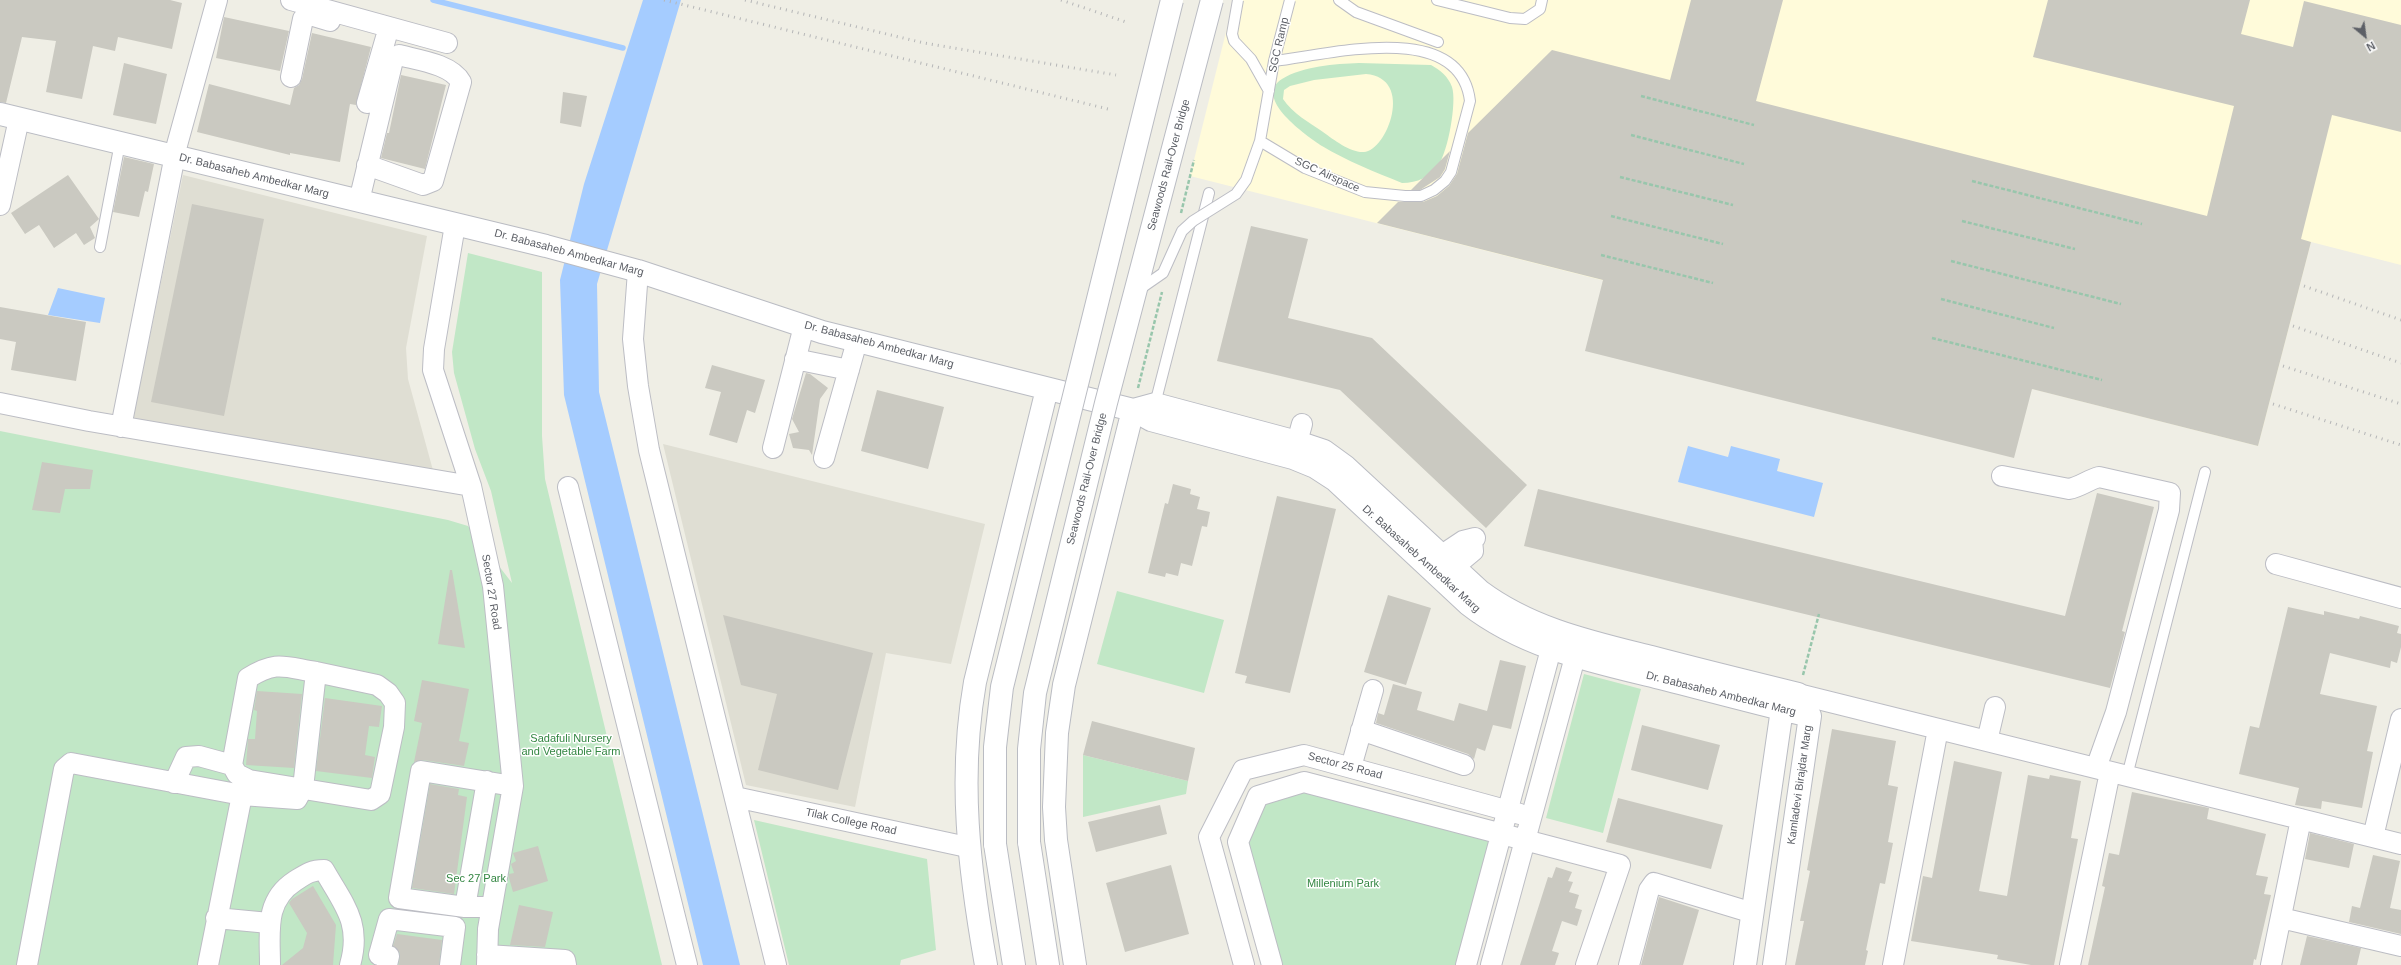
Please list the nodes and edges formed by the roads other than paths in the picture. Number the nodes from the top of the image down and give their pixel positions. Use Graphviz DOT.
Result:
graph roads {
  1 [pos="217,0"];
  2 [pos="291,0"];
  3 [pos="1172,0"];
  4 [pos="1212,0"];
  5 [pos="1238,0"];
  6 [pos="1290,0"];
  7 [pos="1339,0"];
  8 [pos="1437,0"];
  9 [pos="1542,0"];
  10 [pos="346,22"];
  11 [pos="388,32"];
  12 [pos="448,42"];
  13 [pos="1438,42"];
  14 [pos="1274,61"];
  15 [pos="291,77"];
  16 [pos="1269,91"];
  17 [pos="367,103"];
  18 [pos="10,117"];
  19 [pos="1260,141"];
  20 [pos="120,144"];
  21 [pos="6,145"];
  22 [pos="175,156"];
  23 [pos="367,165"];
  24 [pos="1209,193"];
  25 [pos="358,201"];
  26 [pos="0,205"];
  27 [pos="455,225"];
  28 [pos="100,247"];
  29 [pos="634,270"];
  30 [pos="1136,292"];
  31 [pos="804,326"];
  32 [pos="857,341"];
  33 [pos="795,359"];
  34 [pos="849,370"];
  35 [pos="1046,389"];
  36 [pos="0,404"];
  37 [pos="1155,404"];
  38 [pos="1132,410"];
  39 [pos="120,427"];
  40 [pos="773,448"];
  41 [pos="824,458"];
  42 [pos="2205,472"];
  43 [pos="2002,476"];
  44 [pos="471,486"];
  45 [pos="568,487"];
  46 [pos="1474,539"];
  47 [pos="1448,561"];
  48 [pos="2276,564"];
  49 [pos="2401,598"];
  50 [pos="1559,643"];
  51 [pos="1575,657"];
  52 [pos="316,672"];
  53 [pos="1373,690"];
  54 [pos="1798,694"];
  55 [pos="1828,702"];
  56 [pos="1995,707"];
  57 [pos="1782,709"];
  58 [pos="1810,716"];
  59 [pos="2401,719"];
  60 [pos="1938,729"];
  61 [pos="1361,730"];
  62 [pos="1987,741"];
  63 [pos="232,765"];
  64 [pos="1464,765"];
  65 [pos="1351,767"];
  66 [pos="2111,772"];
  67 [pos="486,781"];
  68 [pos="174,782"];
  69 [pos="513,786"];
  70 [pos="304,788"];
  71 [pos="242,795"];
  72 [pos="735,797"];
  73 [pos="1507,810"];
  74 [pos="1223,811"];
  75 [pos="1530,817"];
  76 [pos="2301,819"];
  77 [pos="1248,822"];
  78 [pos="1501,834"];
  79 [pos="2373,837"];
  80 [pos="1525,840"];
  81 [pos="2401,844"];
  82 [pos="967,847"];
  83 [pos="465,906"];
  84 [pos="492,907"];
  85 [pos="1753,913"];
  86 [pos="216,918"];
  87 [pos="2281,918"];
  88 [pos="270,923"];
  89 [pos="2401,946"];
  90 [pos="487,960"];
  91 [pos="508,961"];
  92 [pos="26,965"];
  93 [pos="208,965"];
  94 [pos="270,965"];
  95 [pos="350,965"];
  96 [pos="388,965"];
  97 [pos="450,965"];
  98 [pos="566,965"];
  99 [pos="687,965"];
  100 [pos="776,965"];
  101 [pos="986,965"];
  102 [pos="1014,965"];
  103 [pos="1048,965"];
  104 [pos="1075,965"];
  105 [pos="1244,965"];
  106 [pos="1272,965"];
  107 [pos="1466,965"];
  108 [pos="1491,965"];
  109 [pos="1586,965"];
  110 [pos="1629,965"];
  111 [pos="1745,965"];
  112 [pos="1774,965"];
  113 [pos="1893,965"];
  114 [pos="2070,965"];
  115 [pos="2271,965"];
  1 -- 22 [label="street"];
  2 -- 10 [label="street"];
  3 -- 102 [label="street, bridge"];
  4 -- 30 [label="street, Seawoods Rail-Over Bridge, bridge"];
  5 -- 16 [label="lane, bridge"];
  6 -- 14 [label="lane, SGC Ramp, bridge"];
  7 -- 13 [label="lane"];
  8 -- 9 [label="lane"];
  10 -- 11 [label="street"];
  10 -- 15 [label="street"];
  11 -- 12 [label="street"];
  11 -- 17 [label="street"];
  14 -- 16 [label="lane, SGC Ramp, bridge"];
  14 -- 19 [label="lane, SGC Airspace, bridge"];
  16 -- 19 [label="lane, SGC Ramp, bridge"];
  18 -- 20 [label="street, Dr. Babasaheb Ambedkar Marg"];
  18 -- 21 [label="street"];
  19 -- 30 [label="lane, SGC Ramp, bridge"];
  20 -- 22 [label="street, Dr. Babasaheb Ambedkar Marg"];
  20 -- 28 [label="lane"];
  21 -- 26 [label="street"];
  22 -- 25 [label="street, Dr. Babasaheb Ambedkar Marg"];
  22 -- 39 [label="street"];
  23 -- 23 [label="street"];
  23 -- 25 [label="street"];
  24 -- 37 [label="lane"];
  25 -- 27 [label="street, Dr. Babasaheb Ambedkar Marg"];
  27 -- 29 [label="street, Dr. Babasaheb Ambedkar Marg"];
  27 -- 44 [label="street, Sector 27 Road"];
  29 -- 31 [label="street, Dr. Babasaheb Ambedkar Marg"];
  29 -- 72 [label="street"];
  30 -- 103 [label="street, Seawoods Rail-Over Bridge, bridge"];
  31 -- 32 [label="street, Dr. Babasaheb Ambedkar Marg"];
  31 -- 33 [label="street"];
  32 -- 34 [label="street"];
  32 -- 35 [label="street, Dr. Babasaheb Ambedkar Marg"];
  33 -- 34 [label="street"];
  33 -- 40 [label="street"];
  34 -- 41 [label="street"];
  35 -- 38 [label="street, Dr. Babasaheb Ambedkar Marg"];
  35 -- 82 [label="street"];
  36 -- 39 [label="street"];
  37 -- 38 [label="street, Dr. Babasaheb Ambedkar Marg"];
  37 -- 47 [label="street, Dr. Babasaheb Ambedkar Marg"];
  38 -- 50 [label="street, Dr. Babasaheb Ambedkar Marg"];
  38 -- 104 [label="street"];
  39 -- 44 [label="street"];
  42 -- 66 [label="lane"];
  43 -- 66 [label="street"];
  44 -- 69 [label="street, Sector 27 Road"];
  45 -- 99 [label="street"];
  46 -- 47 [label="street"];
  47 -- 50 [label="street, Dr. Babasaheb Ambedkar Marg"];
  48 -- 49 [label="street"];
  50 -- 51 [label="street, Dr. Babasaheb Ambedkar Marg"];
  50 -- 54 [label="street, Dr. Babasaheb Ambedkar Marg"];
  50 -- 73 [label="street"];
  51 -- 57 [label="street, Dr. Babasaheb Ambedkar Marg"];
  51 -- 75 [label="street"];
  52 -- 63 [label="street"];
  52 -- 70 [label="street"];
  52 -- 70 [label="street"];
  53 -- 61 [label="street"];
  54 -- 55 [label="street"];
  54 -- 57 [label="street"];
  54 -- 58 [label="street, Kamladevi Birajdar Marg"];
  55 -- 58 [label="street"];
  55 -- 60 [label="street"];
  56 -- 62 [label="street"];
  57 -- 58 [label="street, Dr. Babasaheb Ambedkar Marg"];
  57 -- 85 [label="street"];
  58 -- 112 [label="street, Kamladevi Birajdar Marg"];
  59 -- 79 [label="street"];
  60 -- 62 [label="street"];
  60 -- 113 [label="street"];
  61 -- 64 [label="street"];
  61 -- 65 [label="street"];
  62 -- 66 [label="street"];
  63 -- 68 [label="street"];
  63 -- 70 [label="street"];
  65 -- 73 [label="street, Sector 25 Road"];
  65 -- 74 [label="street, Sector 25 Road"];
  66 -- 76 [label="street"];
  66 -- 114 [label="street"];
  67 -- 69 [label="street"];
  67 -- 83 [label="street"];
  67 -- 83 [label="street"];
  68 -- 71 [label="street"];
  68 -- 92 [label="street"];
  69 -- 84 [label="street, Sector 27 Road"];
  70 -- 71 [label="street"];
  71 -- 86 [label="street"];
  72 -- 82 [label="street, Tilak College Road"];
  72 -- 100 [label="street"];
  73 -- 75 [label="street, Sector 25 Road"];
  73 -- 78 [label="street"];
  74 -- 77 [label="street"];
  74 -- 105 [label="street, Sector 25 Road"];
  75 -- 80 [label="street"];
  76 -- 79 [label="street"];
  76 -- 87 [label="street"];
  77 -- 78 [label="street"];
  77 -- 106 [label="street"];
  78 -- 80 [label="street"];
  78 -- 107 [label="street"];
  79 -- 81 [label="street"];
  80 -- 108 [label="street"];
  80 -- 109 [label="street"];
  82 -- 101 [label="street"];
  83 -- 84 [label="street"];
  84 -- 90 [label="street, Sector 27 Road"];
  85 -- 110 [label="street"];
  85 -- 111 [label="street"];
  86 -- 88 [label="street"];
  86 -- 93 [label="street"];
  87 -- 89 [label="street"];
  87 -- 115 [label="street"];
  88 -- 94 [label="street"];
  88 -- 95 [label="street"];
  90 -- 91 [label="street"];
  91 -- 98 [label="street"];
  96 -- 97 [label="street"];
}
